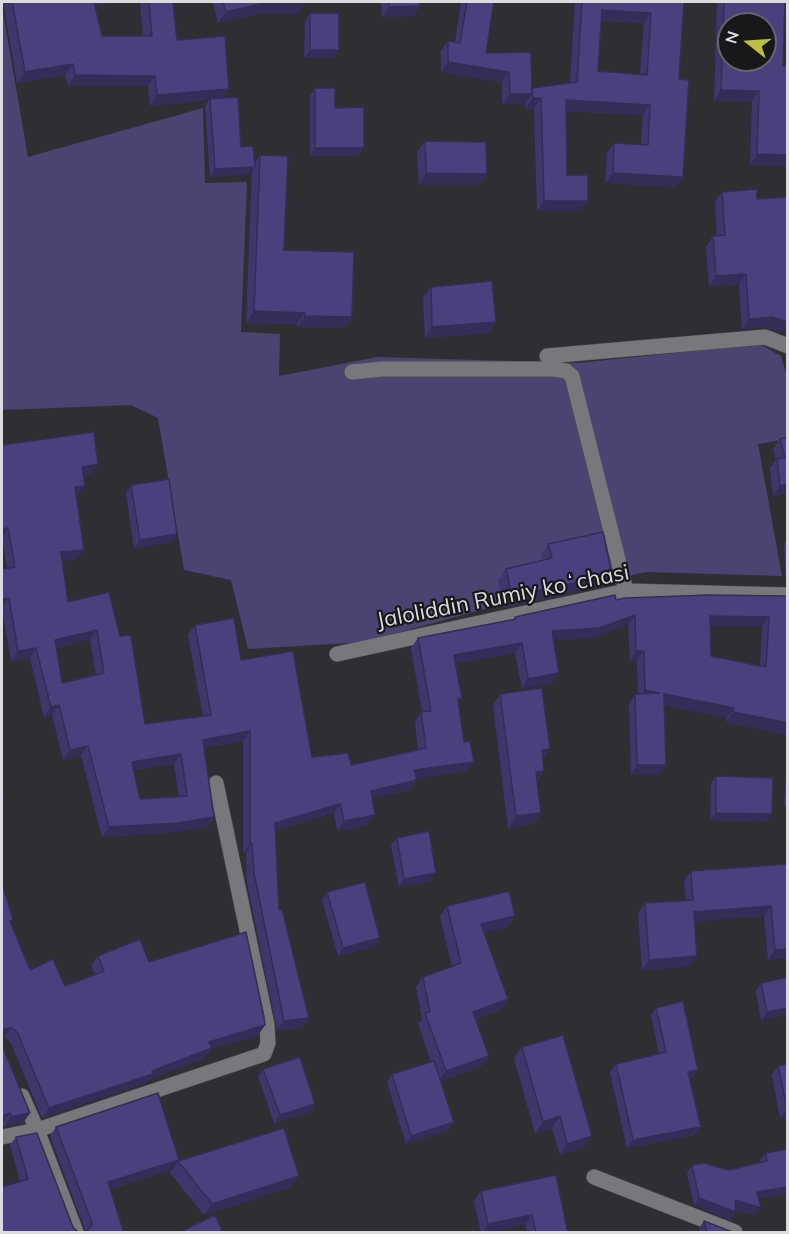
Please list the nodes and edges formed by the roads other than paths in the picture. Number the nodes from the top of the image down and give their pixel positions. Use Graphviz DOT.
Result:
graph roads {
  1 [pos="788,346"];
  2 [pos="548,356"];
  3 [pos="352,372"];
  4 [pos="626,591"];
  5 [pos="788,595"];
  6 [pos="337,654"];
  7 [pos="216,783"];
  8 [pos="15,1078"];
  9 [pos="37,1130"];
  10 [pos="2,1137"];
  11 [pos="594,1177"];
  12 [pos="76,1233"];
  13 [pos="735,1233"];
  1 -- 2 [label="street"];
  3 -- 4 [label="street"];
  4 -- 5 [label="street, Jaloliddin Rumiy koʻchasi"];
  4 -- 6 [label="street, Jaloliddin Rumiy koʻchasi"];
  7 -- 9 [label="street"];
  8 -- 9 [label="street"];
  9 -- 10 [label="street"];
  9 -- 12 [label="street"];
  11 -- 13 [label="street"];
}
